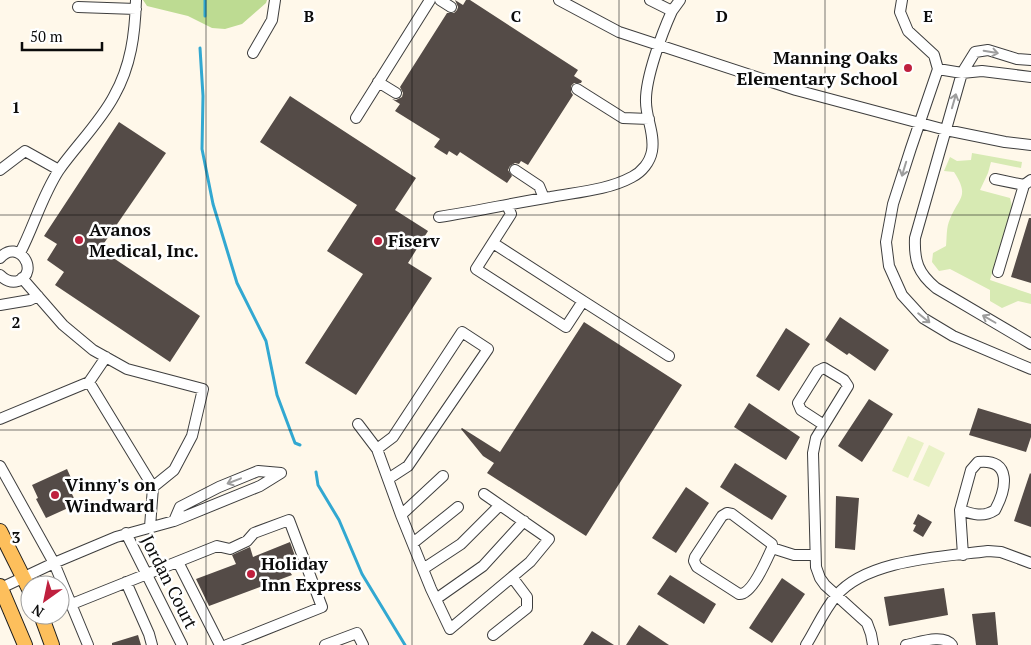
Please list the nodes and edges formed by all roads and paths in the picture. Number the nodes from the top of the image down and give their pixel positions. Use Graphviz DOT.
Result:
graph roads {
  1 [pos="276,0"];
  2 [pos="430,0"];
  3 [pos="440,0"];
  4 [pos="559,0"];
  5 [pos="650,0"];
  6 [pos="680,0"];
  7 [pos="902,0"];
  8 [pos="136,5"];
  9 [pos="78,7"];
  10 [pos="451,7"];
  11 [pos="672,11"];
  12 [pos="660,46"];
  13 [pos="252,53"];
  14 [pos="1031,60"];
  15 [pos="938,69"];
  16 [pos="962,73"];
  17 [pos="1031,77"];
  18 [pos="378,82"];
  19 [pos="577,89"];
  20 [pos="396,93"];
  21 [pos="356,118"];
  22 [pos="649,120"];
  23 [pos="920,123"];
  24 [pos="946,130"];
  25 [pos="1031,145"];
  26 [pos="0,170"];
  27 [pos="59,170"];
  28 [pos="515,170"];
  29 [pos="995,178"];
  30 [pos="1027,182"];
  31 [pos="544,198"];
  32 [pos="507,205"];
  33 [pos="439,217"];
  34 [pos="493,243"];
  35 [pos="20,253"];
  36 [pos="0,258"];
  37 [pos="998,272"];
  38 [pos="0,277"];
  39 [pos="22,278"];
  40 [pos="38,296"];
  41 [pos="582,300"];
  42 [pos="0,305"];
  43 [pos="1031,344"];
  44 [pos="669,356"];
  45 [pos="106,357"];
  46 [pos="1031,369"];
  47 [pos="89,382"];
  48 [pos="0,418"];
  49 [pos="358,424"];
  50 [pos="824,425"];
  51 [pos="378,449"];
  52 [pos="0,466"];
  53 [pos="443,476"];
  54 [pos="388,479"];
  55 [pos="153,487"];
  56 [pos="484,494"];
  57 [pos="500,505"];
  58 [pos="458,507"];
  59 [pos="960,510"];
  60 [pos="401,515"];
  61 [pos="174,521"];
  62 [pos="524,521"];
  63 [pos="150,527"];
  64 [pos="0,531"];
  65 [pos="126,533"];
  66 [pos="412,543"];
  67 [pos="772,548"];
  68 [pos="814,555"];
  69 [pos="963,555"];
  70 [pos="54,562"];
  71 [pos="178,562"];
  72 [pos="1031,563"];
  73 [pos="423,569"];
  74 [pos="147,573"];
  75 [pos="22,575"];
  76 [pos="30,575"];
  77 [pos="512,577"];
  78 [pos="20,580"];
  79 [pos="126,582"];
  80 [pos="1,587"];
  81 [pos="836,596"];
  82 [pos="436,599"];
  83 [pos="72,604"];
  84 [pos="6,610"];
  85 [pos="45,625"];
  86 [pos="493,635"];
  87 [pos="24,645"];
  88 [pos="52,645"];
  89 [pos="88,645"];
  90 [pos="152,645"];
  91 [pos="182,645"];
  92 [pos="220,645"];
  93 [pos="227,645"];
  94 [pos="325,645"];
  95 [pos="362,645"];
  96 [pos="806,645"];
  97 [pos="873,645"];
  98 [pos="906,645"];
  99 [pos="952,645"];
  1 -- 13 [label="street"];
  2 -- 18 [label="street"];
  3 -- 10 [label="street"];
  4 -- 12 [label="street"];
  5 -- 11 [label="street"];
  6 -- 11 [label="street"];
  7 -- 15 [label="street"];
  8 -- 9 [label="street"];
  8 -- 27 [label="street"];
  11 -- 12 [label="street"];
  12 -- 22 [label="street"];
  12 -- 23 [label="street"];
  16 -- 14 [label="street, one-way"];
  15 -- 16 [label="street"];
  15 -- 23 [label="street"];
  16 -- 17 [label="street"];
  24 -- 16 [label="street, one-way"];
  18 -- 20 [label="street"];
  18 -- 21 [label="street"];
  19 -- 22 [label="street"];
  22 -- 31 [label="street"];
  23 -- 24 [label="street"];
  23 -- 46 [label="street, one-way"];
  24 -- 25 [label="street"];
  43 -- 24 [label="street, one-way"];
  26 -- 27 [label="street"];
  27 -- 35 [label="street"];
  28 -- 31 [label="street"];
  29 -- 30 [label="street"];
  30 -- 37 [label="street"];
  31 -- 32 [label="street"];
  32 -- 33 [label="street"];
  32 -- 34 [label="street"];
  34 -- 41 [label="street"];
  34 -- 41 [label="street"];
  35 -- 36 [label="street"];
  35 -- 39 [label="street"];
  38 -- 39 [label="street"];
  39 -- 40 [label="street"];
  40 -- 42 [label="street"];
  40 -- 45 [label="street"];
  41 -- 44 [label="street"];
  45 -- 47 [label="street"];
  45 -- 55 [label="street"];
  47 -- 48 [label="street"];
  47 -- 55 [label="street"];
  49 -- 51 [label="street"];
  50 -- 50 [label="street"];
  50 -- 68 [label="street"];
  51 -- 54 [label="street"];
  51 -- 54 [label="street"];
  52 -- 70 [label="street"];
  53 -- 60 [label="street"];
  54 -- 60 [label="street"];
  55 -- 63 [label="street"];
  56 -- 57 [label="street"];
  57 -- 62 [label="street"];
  57 -- 73 [label="street"];
  58 -- 66 [label="street"];
  59 -- 59 [label="street"];
  59 -- 69 [label="street"];
  60 -- 66 [label="street"];
  61 -- 61 [label="street, one-way"];
  61 -- 63 [label="street"];
  62 -- 77 [label="street"];
  62 -- 82 [label="street"];
  63 -- 65 [label="street"];
  64 -- 75 [label="main road"];
  65 -- 70 [label="street"];
  65 -- 74 [label="street, Jordan Court"];
  66 -- 73 [label="street"];
  67 -- 67 [label="street"];
  67 -- 68 [label="street"];
  68 -- 81 [label="street"];
  69 -- 72 [label="street"];
  69 -- 81 [label="street"];
  70 -- 76 [label="street"];
  70 -- 83 [label="street"];
  71 -- 74 [label="street"];
  71 -- 92 [label="street"];
  71 -- 93 [label="street"];
  73 -- 82 [label="street"];
  74 -- 79 [label="street"];
  74 -- 91 [label="street, Jordan Court"];
  77 -- 82 [label="street"];
  77 -- 86 [label="street"];
  78 -- 80 [label="street"];
  79 -- 83 [label="street"];
  79 -- 90 [label="street"];
  80 -- 84 [label="main road"];
  81 -- 96 [label="street"];
  81 -- 97 [label="street"];
  83 -- 89 [label="street"];
  84 -- 87 [label="main road"];
  85 -- 88 [label="main road"];
  94 -- 95 [label="street"];
  98 -- 99 [label="street"];
}
